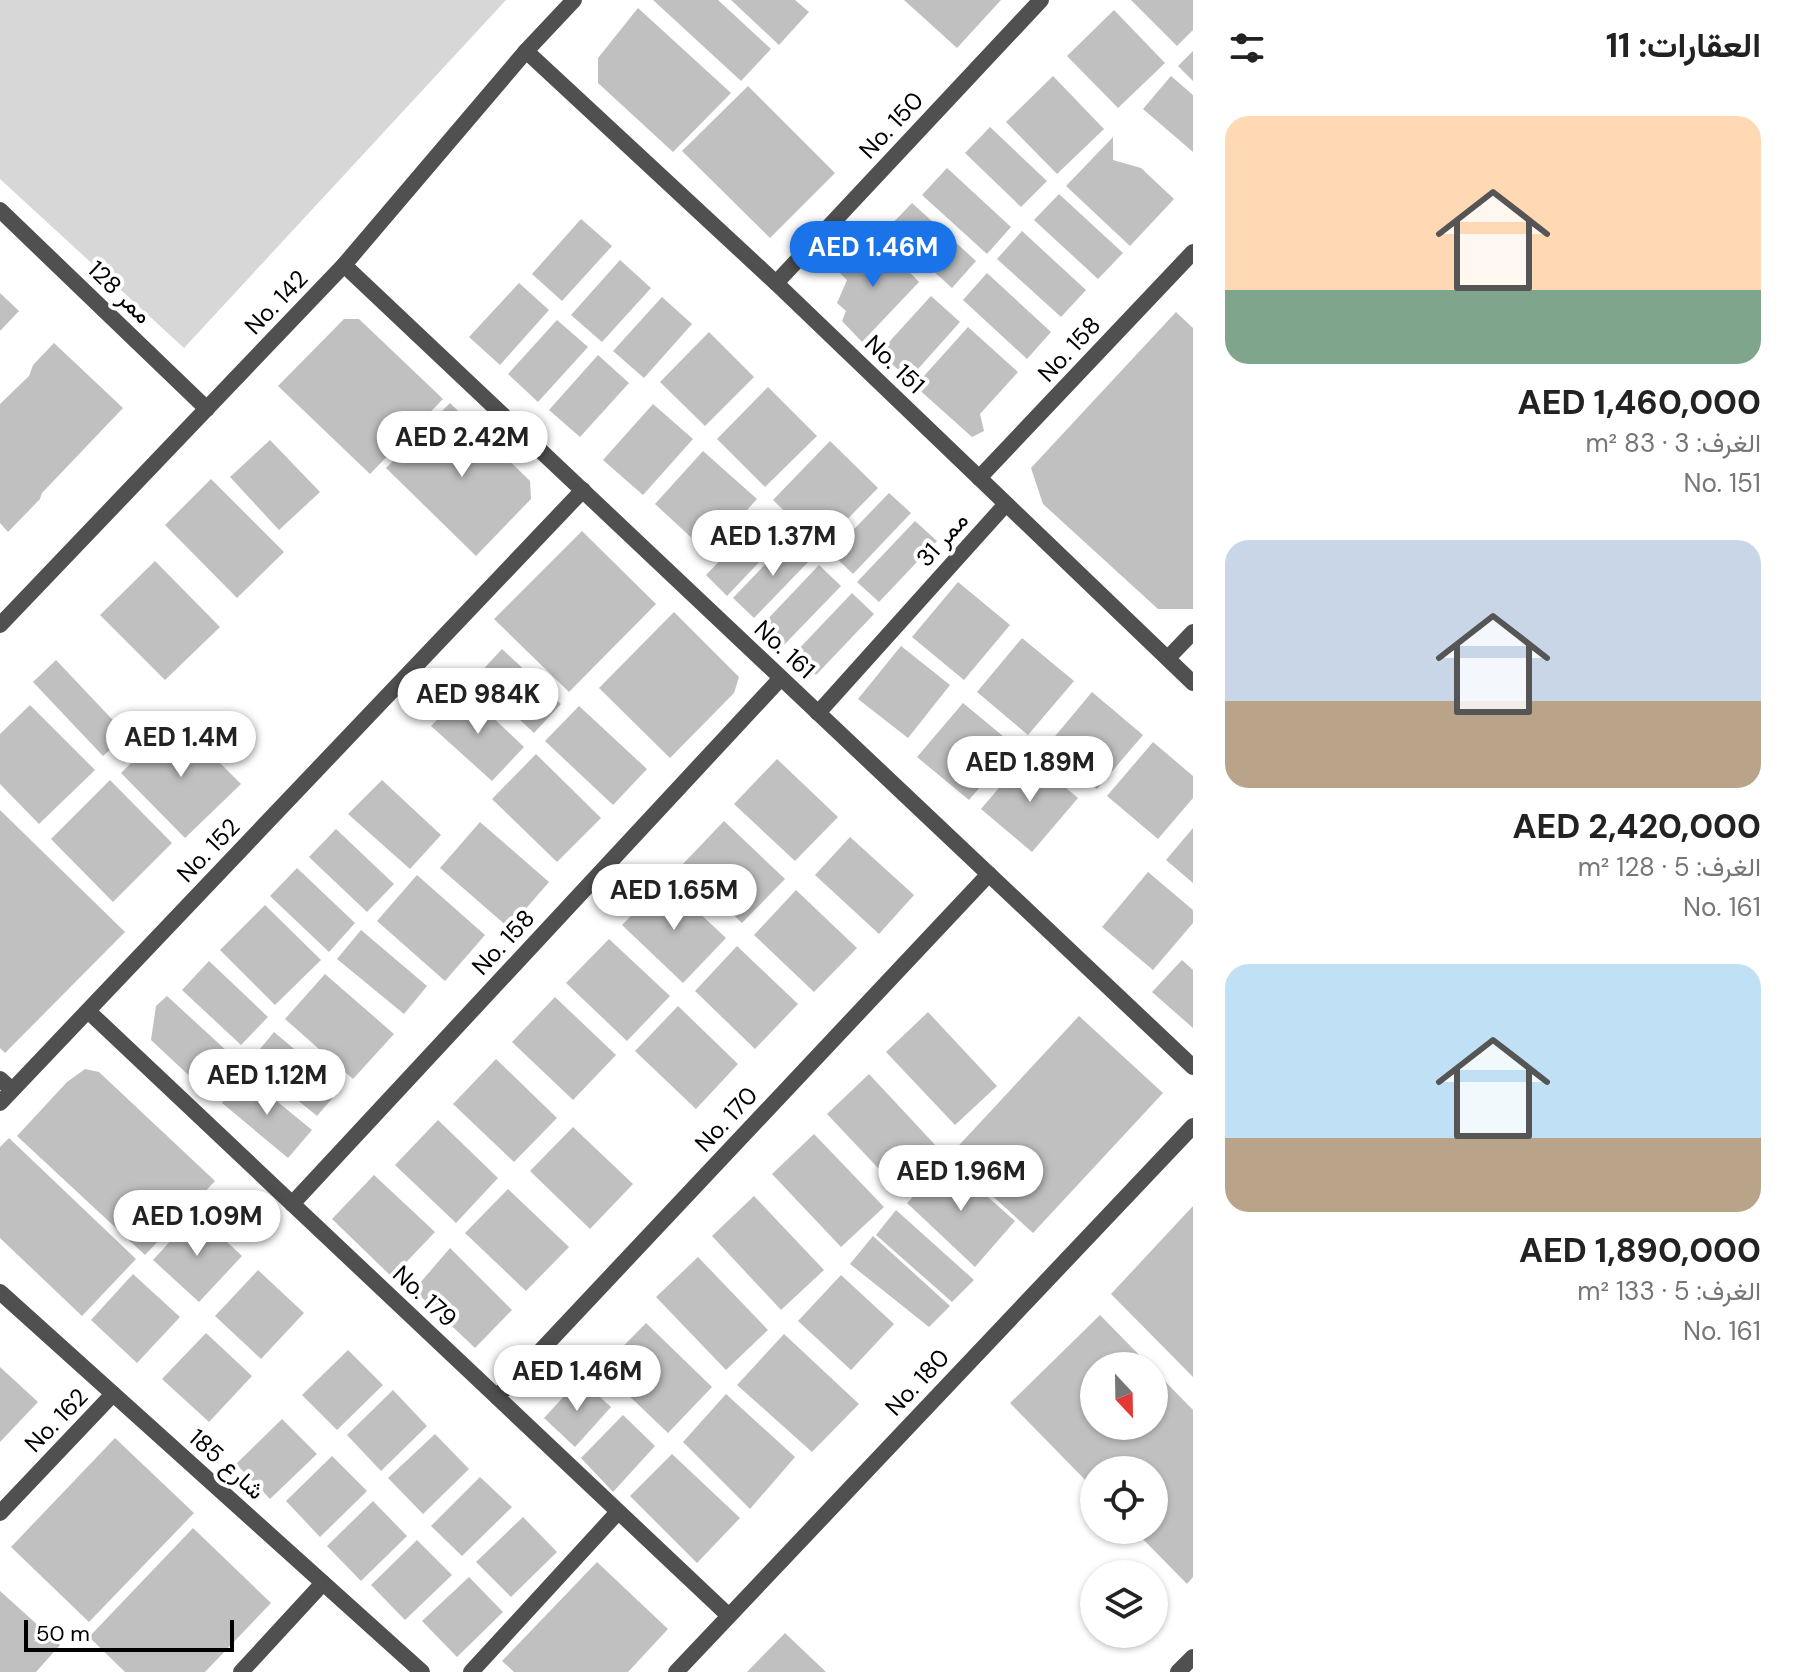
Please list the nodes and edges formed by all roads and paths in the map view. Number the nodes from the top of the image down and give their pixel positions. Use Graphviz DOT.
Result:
graph roads {
  1 [pos="574,0"];
  2 [pos="1041,0"];
  3 [pos="526,51"];
  4 [pos="0,210"];
  5 [pos="1193,252"];
  6 [pos="344,265"];
  7 [pos="776,283"];
  8 [pos="207,409"];
  9 [pos="979,478"];
  10 [pos="583,490"];
  11 [pos="1006,504"];
  12 [pos="0,625"];
  13 [pos="1193,632"];
  14 [pos="1168,658"];
  15 [pos="781,678"];
  16 [pos="1193,683"];
  17 [pos="818,713"];
  18 [pos="989,874"];
  19 [pos="88,1011"];
  20 [pos="1193,1067"];
  21 [pos="4,1091"];
  22 [pos="1193,1126"];
  23 [pos="292,1204"];
  24 [pos="0,1292"];
  25 [pos="113,1394"];
  26 [pos="497,1397"];
  27 [pos="618,1512"];
  28 [pos="0,1513"];
  29 [pos="323,1583"];
  30 [pos="728,1615"];
  31 [pos="1193,1657"];
  32 [pos="241,1672"];
  33 [pos="422,1672"];
  34 [pos="471,1672"];
  35 [pos="676,1672"];
  36 [pos="1178,1672"];
  1 -- 3 [label="street, No. 142"];
  2 -- 7 [label="street, No. 150"];
  3 -- 6 [label="street, No. 142"];
  3 -- 7 [label="street, No. 151"];
  4 -- 8 [label="street, ممر 128"];
  5 -- 9 [label="street, No. 158"];
  6 -- 8 [label="street, No. 142"];
  6 -- 10 [label="street, No. 161"];
  7 -- 9 [label="street, No. 151"];
  8 -- 12 [label="street, No. 142"];
  9 -- 11 [label="street, No. 151"];
  10 -- 15 [label="street, No. 161"];
  10 -- 19 [label="street, No. 152"];
  11 -- 14 [label="street, No. 151"];
  11 -- 17 [label="street, ممر 31"];
  13 -- 14 [label="street"];
  14 -- 16 [label="street, No. 151"];
  15 -- 17 [label="street, No. 161"];
  15 -- 23 [label="street, No. 158"];
  17 -- 18 [label="street, No. 161"];
  18 -- 20 [label="street, No. 161"];
  18 -- 26 [label="street, No. 170"];
  19 -- 21 [label="street, No. 152"];
  19 -- 23 [label="street, No. 179"];
  22 -- 30 [label="street, No. 180"];
  23 -- 26 [label="street, No. 179"];
  24 -- 25 [label="street, شارع 185"];
  25 -- 28 [label="street, No. 162"];
  25 -- 29 [label="street, شارع 185"];
  26 -- 27 [label="street, No. 179"];
  27 -- 30 [label="street, No. 179"];
  27 -- 34 [label="street"];
  29 -- 32 [label="street"];
  29 -- 33 [label="street, شارع 185"];
  30 -- 35 [label="street, No. 180"];
  31 -- 36 [label="street"];
}
